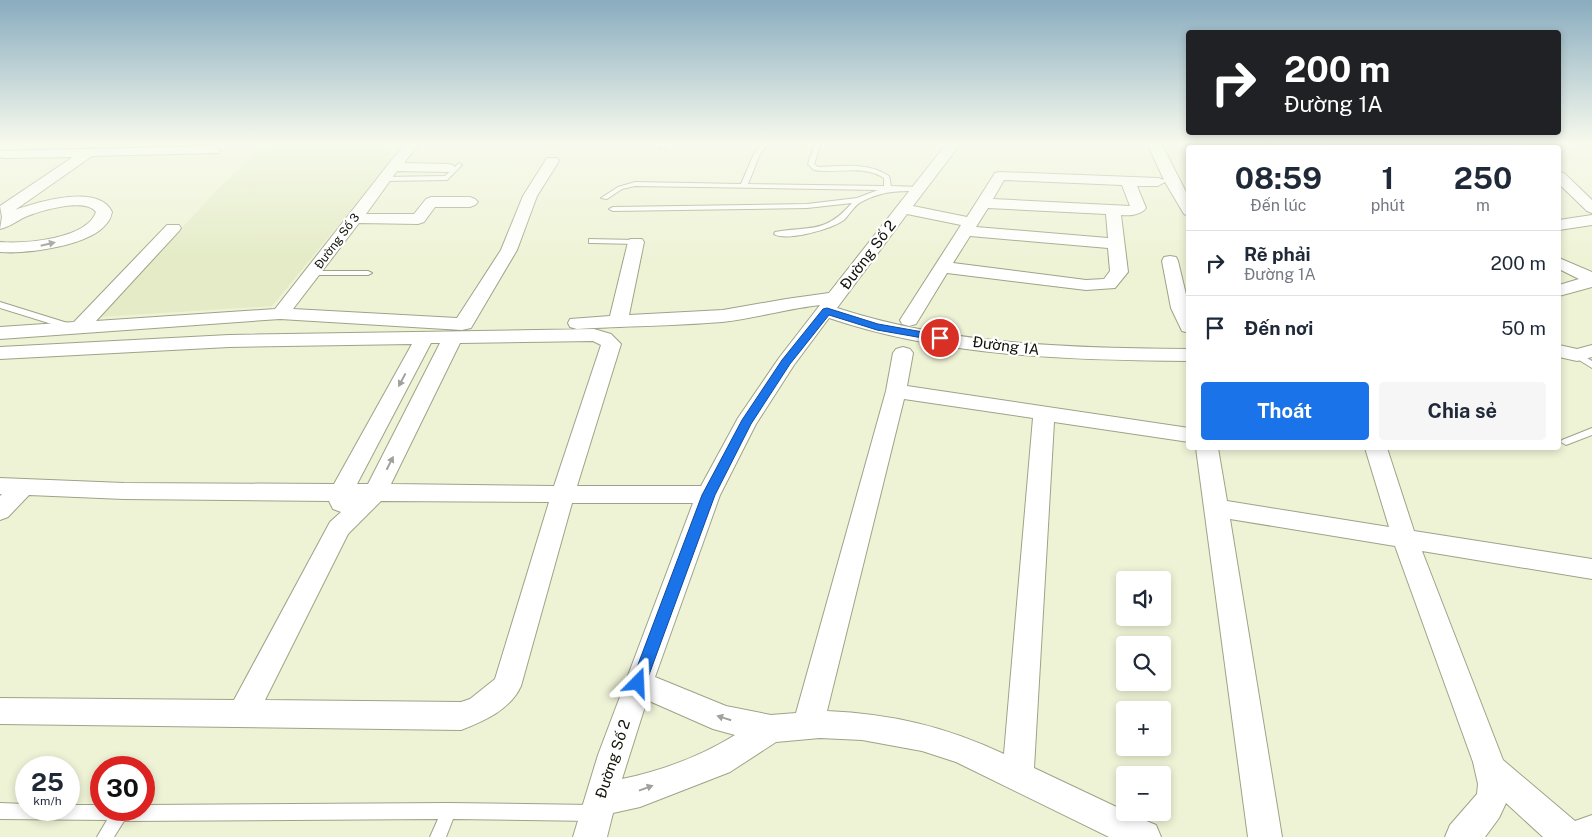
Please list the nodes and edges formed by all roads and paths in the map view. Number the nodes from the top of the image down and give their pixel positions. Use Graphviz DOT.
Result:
graph roads {
  1 [pos="50,182"];
  2 [pos="382,182"];
  3 [pos="539,182"];
  4 [pos="745,182"];
  5 [pos="887,182"];
  6 [pos="924,182"];
  7 [pos="997,182"];
  8 [pos="1128,182"];
  9 [pos="1172,182"];
  10 [pos="1562,182"];
  11 [pos="743,187"];
  12 [pos="888,189"];
  13 [pos="605,198"];
  14 [pos="911,199"];
  15 [pos="858,200"];
  16 [pos="470,202"];
  17 [pos="1186,206"];
  18 [pos="1592,208"];
  19 [pos="612,209"];
  20 [pos="1113,211"];
  21 [pos="973,217"];
  22 [pos="354,218"];
  23 [pos="1592,220"];
  24 [pos="0,221"];
  25 [pos="1561,225"];
  26 [pos="173,228"];
  27 [pos="778,234"];
  28 [pos="592,242"];
  29 [pos="636,242"];
  30 [pos="1116,244"];
  31 [pos="0,247"];
  32 [pos="1592,264"];
  33 [pos="1564,265"];
  34 [pos="942,267"];
  35 [pos="1177,270"];
  36 [pos="312,273"];
  37 [pos="368,273"];
  38 [pos="1592,280"];
  39 [pos="1561,290"];
  40 [pos="831,304"];
  41 [pos="0,305"];
  42 [pos="280,314"];
  43 [pos="909,320"];
  44 [pos="1186,321"];
  45 [pos="618,322"];
  46 [pos="78,329"];
  47 [pos="458,330"];
  48 [pos="0,333"];
  49 [pos="425,337"];
  50 [pos="904,353"];
  51 [pos="1186,355"];
  52 [pos="5,357"];
  53 [pos="896,391"];
  54 [pos="1044,413"];
  55 [pos="1592,431"];
  56 [pos="1186,435"];
  57 [pos="1566,442"];
  58 [pos="1207,450"];
  59 [pos="1377,450"];
  60 [pos="11,486"];
  61 [pos="341,492"];
  62 [pos="376,492"];
  63 [pos="563,494"];
  64 [pos="708,495"];
  65 [pos="1216,508"];
  66 [pos="0,511"];
  67 [pos="339,528"];
  68 [pos="1404,537"];
  69 [pos="1592,568"];
  70 [pos="638,683"];
  71 [pos="0,711"];
  72 [pos="244,713"];
  73 [pos="808,725"];
  74 [pos="771,729"];
  75 [pos="1490,769"];
  76 [pos="1018,776"];
  77 [pos="598,806"];
  78 [pos="449,811"];
  79 [pos="0,812"];
  80 [pos="90,813"];
  81 [pos="155,813"];
  82 [pos="115,821"];
  83 [pos="1592,831"];
  84 [pos="105,837"];
  85 [pos="438,837"];
  86 [pos="590,837"];
  87 [pos="1144,837"];
  88 [pos="1265,837"];
  89 [pos="1462,837"];
  90 [pos="1568,837"];
  91 [pos="1576,837"];
  1 -- 24 [label="street"];
  2 -- 22 [label="street, Đường Số 3"];
  3 -- 47 [label="street"];
  4 -- 11 [label="lane"];
  5 -- 12 [label="lane"];
  6 -- 14 [label="street, Đường Số 2"];
  7 -- 21 [label="street"];
  8 -- 20 [label="street"];
  9 -- 17 [label="street"];
  10 -- 18 [label="street"];
  11 -- 12 [label="lane"];
  11 -- 13 [label="lane"];
  12 -- 14 [label="lane"];
  12 -- 15 [label="lane"];
  14 -- 21 [label="street"];
  14 -- 40 [label="street, Đường Số 2"];
  15 -- 19 [label="lane"];
  15 -- 27 [label="lane"];
  16 -- 22 [label="street"];
  20 -- 21 [label="street"];
  20 -- 30 [label="street"];
  21 -- 30 [label="street"];
  21 -- 34 [label="street"];
  22 -- 36 [label="street, Đường Số 3"];
  23 -- 25 [label="street"];
  31 -- 24 [label="street, one-way"];
  26 -- 46 [label="street"];
  28 -- 29 [label="lane"];
  29 -- 45 [label="street"];
  30 -- 34 [label="street"];
  32 -- 33 [label="street"];
  33 -- 38 [label="street"];
  34 -- 43 [label="street"];
  35 -- 44 [label="street"];
  36 -- 37 [label="lane"];
  36 -- 42 [label="street, Đường Số 3"];
  38 -- 39 [label="street"];
  40 -- 45 [label="street"];
  40 -- 51 [label="street, Đường 1A"];
  40 -- 64 [label="street, Đường Số 2"];
  41 -- 46 [label="lane"];
  42 -- 46 [label="street"];
  42 -- 47 [label="street"];
  45 -- 47 [label="street"];
  46 -- 48 [label="street"];
  47 -- 49 [label="street"];
  62 -- 47 [label="street, one-way"];
  47 -- 63 [label="street"];
  49 -- 52 [label="street"];
  49 -- 61 [label="street, one-way"];
  50 -- 53 [label="street"];
  53 -- 54 [label="street"];
  53 -- 73 [label="street"];
  54 -- 56 [label="street"];
  54 -- 76 [label="street"];
  55 -- 57 [label="lane"];
  58 -- 65 [label="street"];
  59 -- 68 [label="street"];
  60 -- 61 [label="street"];
  60 -- 66 [label="street"];
  61 -- 62 [label="street"];
  61 -- 67 [label="street"];
  62 -- 63 [label="street"];
  62 -- 67 [label="street"];
  63 -- 64 [label="street"];
  63 -- 72 [label="street"];
  64 -- 70 [label="street, Đường Số 2"];
  65 -- 68 [label="street"];
  65 -- 88 [label="street"];
  67 -- 72 [label="street"];
  68 -- 69 [label="street"];
  68 -- 75 [label="street"];
  74 -- 70 [label="street, one-way"];
  70 -- 77 [label="street, Đường Số 2"];
  71 -- 72 [label="street"];
  73 -- 74 [label="street"];
  73 -- 76 [label="street"];
  77 -- 74 [label="street, one-way"];
  75 -- 89 [label="street"];
  75 -- 90 [label="street"];
  76 -- 87 [label="street"];
  77 -- 78 [label="lane"];
  77 -- 86 [label="street, Đường Số 2"];
  78 -- 81 [label="lane"];
  78 -- 85 [label="lane"];
  79 -- 80 [label="lane"];
  82 -- 84 [label="lane"];
  83 -- 91 [label="street"];
}
